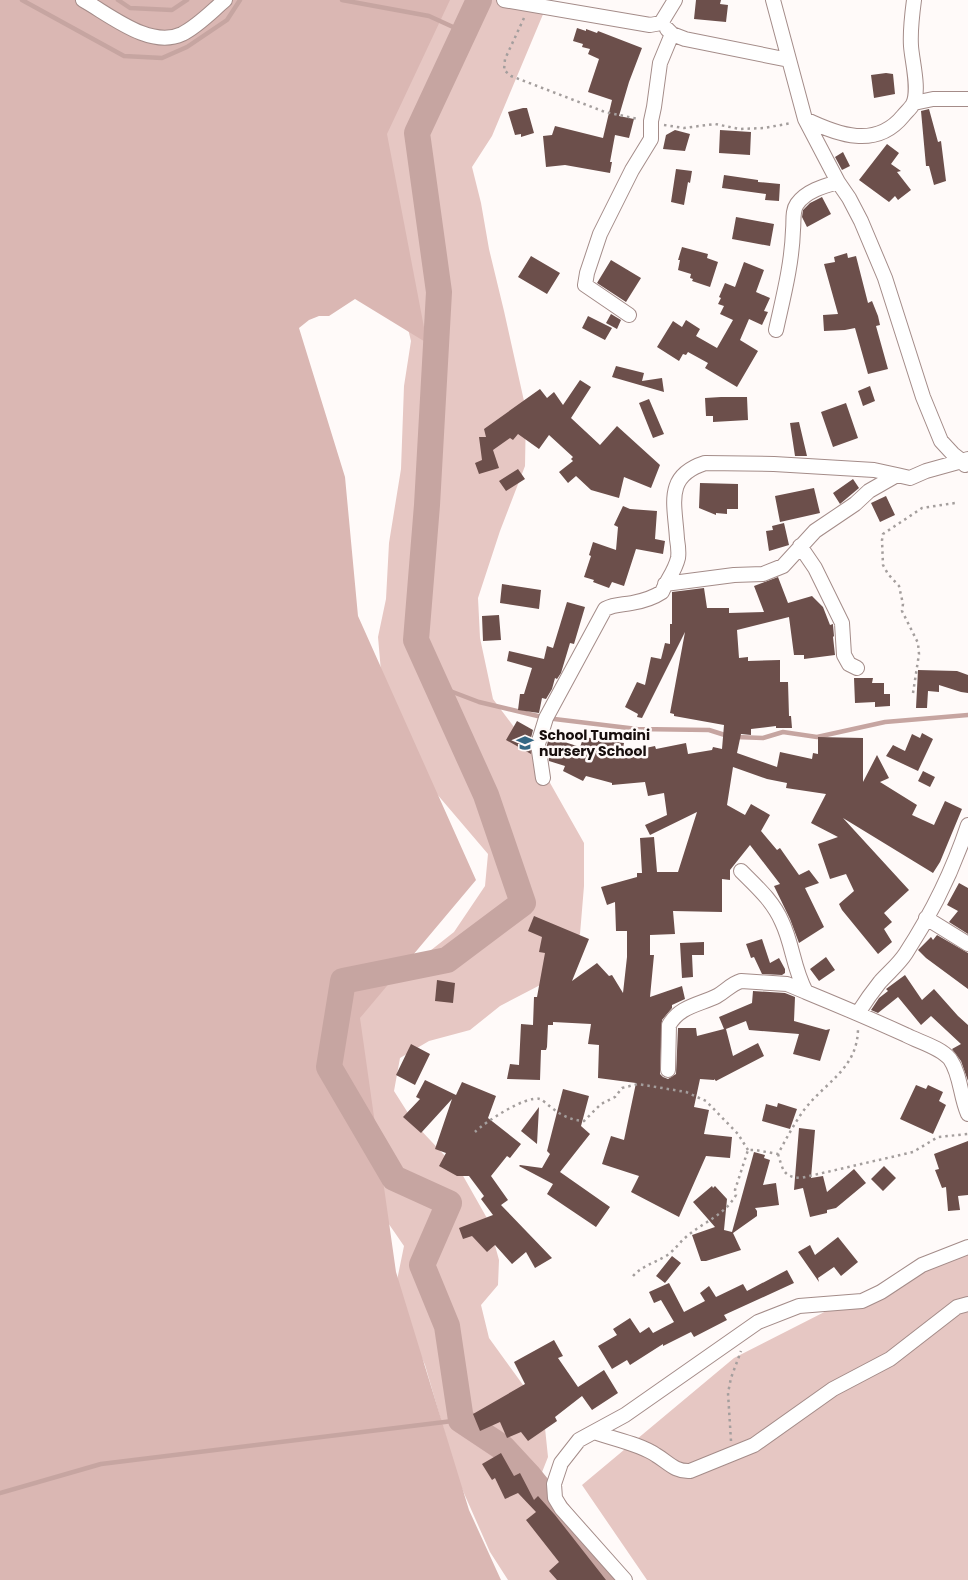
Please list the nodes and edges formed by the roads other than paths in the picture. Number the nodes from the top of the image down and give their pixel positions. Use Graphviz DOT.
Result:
graph roads {
  1 [pos="83,0"];
  2 [pos="225,0"];
  3 [pos="504,0"];
  4 [pos="676,0"];
  5 [pos="773,0"];
  6 [pos="914,0"];
  7 [pos="661,23"];
  8 [pos="672,34"];
  9 [pos="789,60"];
  10 [pos="968,99"];
  11 [pos="914,103"];
  12 [pos="805,119"];
  13 [pos="838,182"];
  14 [pos="629,314"];
  15 [pos="776,330"];
  16 [pos="966,463"];
  17 [pos="897,475"];
  18 [pos="800,546"];
  19 [pos="665,584"];
  20 [pos="857,668"];
  21 [pos="543,778"];
  22 [pos="968,825"];
  23 [pos="741,871"];
  24 [pos="926,918"];
  25 [pos="968,944"];
  26 [pos="806,992"];
  27 [pos="858,1013"];
  28 [pos="668,1070"];
  29 [pos="965,1090"];
  30 [pos="968,1114"];
  31 [pos="968,1247"];
  32 [pos="968,1304"];
  33 [pos="594,1432"];
  34 [pos="625,1580"];
  1 -- 2 [label="street"];
  3 -- 7 [label="street"];
  4 -- 7 [label="street"];
  5 -- 9 [label="street"];
  6 -- 11 [label="street"];
  7 -- 8 [label="street"];
  8 -- 9 [label="street"];
  8 -- 14 [label="street"];
  9 -- 12 [label="street"];
  10 -- 11 [label="street"];
  11 -- 12 [label="street"];
  12 -- 13 [label="street"];
  13 -- 15 [label="street"];
  13 -- 16 [label="street"];
  16 -- 17 [label="street"];
  17 -- 18 [label="street"];
  17 -- 19 [label="street"];
  18 -- 19 [label="street"];
  18 -- 20 [label="street"];
  19 -- 21 [label="street"];
  22 -- 24 [label="street"];
  23 -- 26 [label="street"];
  24 -- 25 [label="street"];
  24 -- 27 [label="street"];
  26 -- 27 [label="street"];
  26 -- 28 [label="street"];
  27 -- 29 [label="street"];
  29 -- 30 [label="street"];
  31 -- 33 [label="street"];
  32 -- 33 [label="street"];
  33 -- 34 [label="street"];
}
